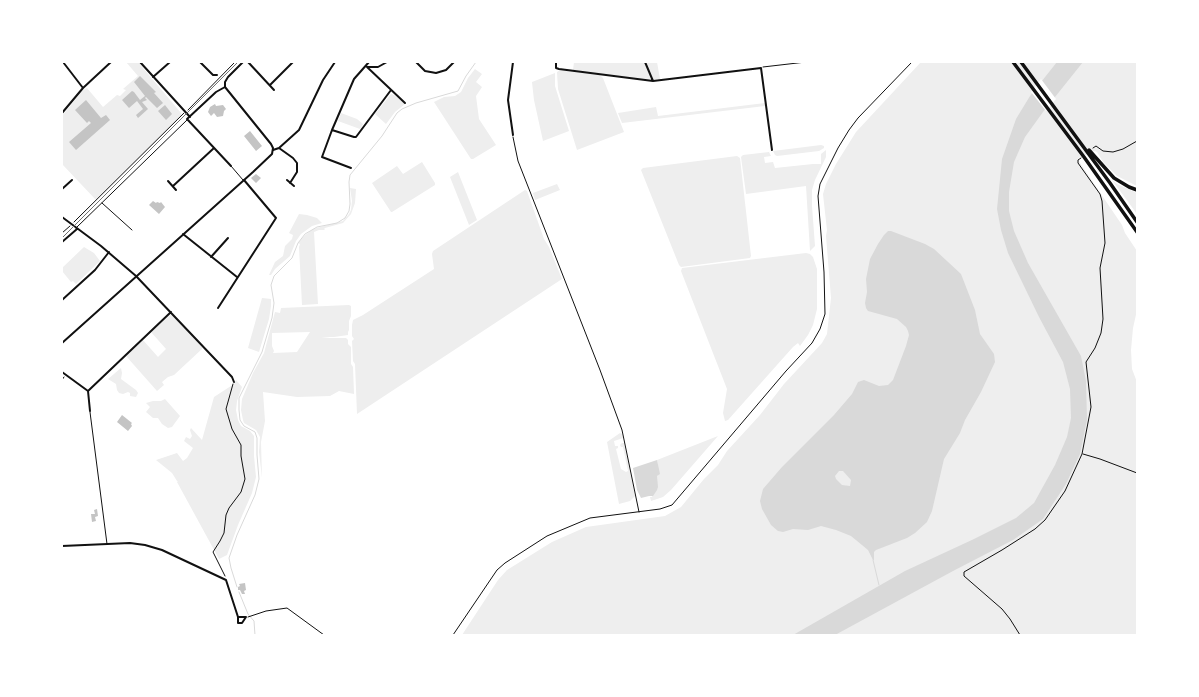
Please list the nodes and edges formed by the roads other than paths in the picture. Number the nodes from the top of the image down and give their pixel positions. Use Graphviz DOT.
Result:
graph roads {
  1 [pos="64,62"];
  2 [pos="111,62"];
  3 [pos="140,62"];
  4 [pos="170,62"];
  5 [pos="200,62"];
  6 [pos="243,62"];
  7 [pos="248,62"];
  8 [pos="293,62"];
  9 [pos="335,62"];
  10 [pos="369,62"];
  11 [pos="387,62"];
  12 [pos="416,62"];
  13 [pos="454,62"];
  14 [pos="512,62"];
  15 [pos="556,62"];
  16 [pos="644,62"];
  17 [pos="1013,62"];
  18 [pos="1021,62"];
  19 [pos="367,67"];
  20 [pos="217,75"];
  21 [pos="153,77"];
  22 [pos="653,81"];
  23 [pos="270,85"];
  24 [pos="225,87"];
  25 [pos="83,88"];
  26 [pos="274,90"];
  27 [pos="391,90"];
  28 [pos="405,103"];
  29 [pos="62,113"];
  30 [pos="190,117"];
  31 [pos="187,119"];
  32 [pos="332,130"];
  33 [pos="513,135"];
  34 [pos="214,148"];
  35 [pos="279,148"];
  36 [pos="273,150"];
  37 [pos="772,150"];
  38 [pos="1090,153"];
  39 [pos="231,166"];
  40 [pos="351,168"];
  41 [pos="72,180"];
  42 [pos="244,180"];
  43 [pos="287,180"];
  44 [pos="168,181"];
  45 [pos="290,183"];
  46 [pos="173,186"];
  47 [pos="294,186"];
  48 [pos="62,189"];
  49 [pos="176,190"];
  50 [pos="1137,190"];
  51 [pos="102,203"];
  52 [pos="62,217"];
  53 [pos="1137,222"];
  54 [pos="76,229"];
  55 [pos="132,230"];
  56 [pos="1137,232"];
  57 [pos="183,234"];
  58 [pos="228,238"];
  59 [pos="62,242"];
  60 [pos="109,252"];
  61 [pos="211,257"];
  62 [pos="136,276"];
  63 [pos="237,277"];
  64 [pos="62,300"];
  65 [pos="218,308"];
  66 [pos="171,312"];
  67 [pos="62,343"];
  68 [pos="62,372"];
  69 [pos="234,382"];
  70 [pos="88,391"];
  71 [pos="90,411"];
  72 [pos="107,544"];
  73 [pos="62,546"];
  74 [pos="238,617"];
  1 -- 25 [label="street"];
  2 -- 25 [label="street"];
  3 -- 21 [label="street"];
  4 -- 21 [label="street"];
  5 -- 20 [label="street"];
  6 -- 24 [label="street"];
  7 -- 23 [label="street"];
  8 -- 23 [label="street"];
  9 -- 35 [label="street"];
  10 -- 19 [label="street"];
  11 -- 19 [label="street"];
  12 -- 13 [label="street"];
  14 -- 33 [label="street"];
  15 -- 22 [label="street"];
  16 -- 22 [label="street"];
  17 -- 56 [label="highway"];
  18 -- 38 [label="highway"];
  19 -- 27 [label="street"];
  19 -- 32 [label="street"];
  21 -- 30 [label="street"];
  22 -- 37 [label="street"];
  23 -- 26 [label="street"];
  24 -- 30 [label="street"];
  24 -- 36 [label="street"];
  25 -- 29 [label="street"];
  27 -- 28 [label="street"];
  27 -- 32 [label="street"];
  30 -- 31 [label="street"];
  31 -- 34 [label="street"];
  31 -- 51 [label="lane"];
  32 -- 40 [label="street"];
  34 -- 39 [label="street"];
  34 -- 46 [label="street"];
  35 -- 36 [label="street"];
  35 -- 45 [label="street"];
  36 -- 42 [label="street"];
  38 -- 50 [label="highway"];
  38 -- 53 [label="highway"];
  39 -- 42 [label="lane"];
  41 -- 48 [label="street"];
  42 -- 57 [label="street"];
  42 -- 63 [label="street"];
  43 -- 45 [label="street"];
  44 -- 46 [label="street"];
  45 -- 47 [label="street"];
  46 -- 49 [label="street"];
  51 -- 54 [label="lane"];
  51 -- 55 [label="lane"];
  52 -- 54 [label="street"];
  54 -- 59 [label="street"];
  54 -- 60 [label="street"];
  57 -- 61 [label="street"];
  57 -- 62 [label="street"];
  58 -- 61 [label="street"];
  60 -- 62 [label="street"];
  60 -- 64 [label="street"];
  61 -- 63 [label="street"];
  62 -- 66 [label="street"];
  62 -- 67 [label="street"];
  63 -- 65 [label="street"];
  66 -- 69 [label="street"];
  66 -- 70 [label="street"];
  68 -- 70 [label="street"];
  70 -- 71 [label="street"];
  71 -- 72 [label="lane"];
  72 -- 73 [label="street"];
  72 -- 74 [label="street"];
  74 -- 74 [label="street"];
}
